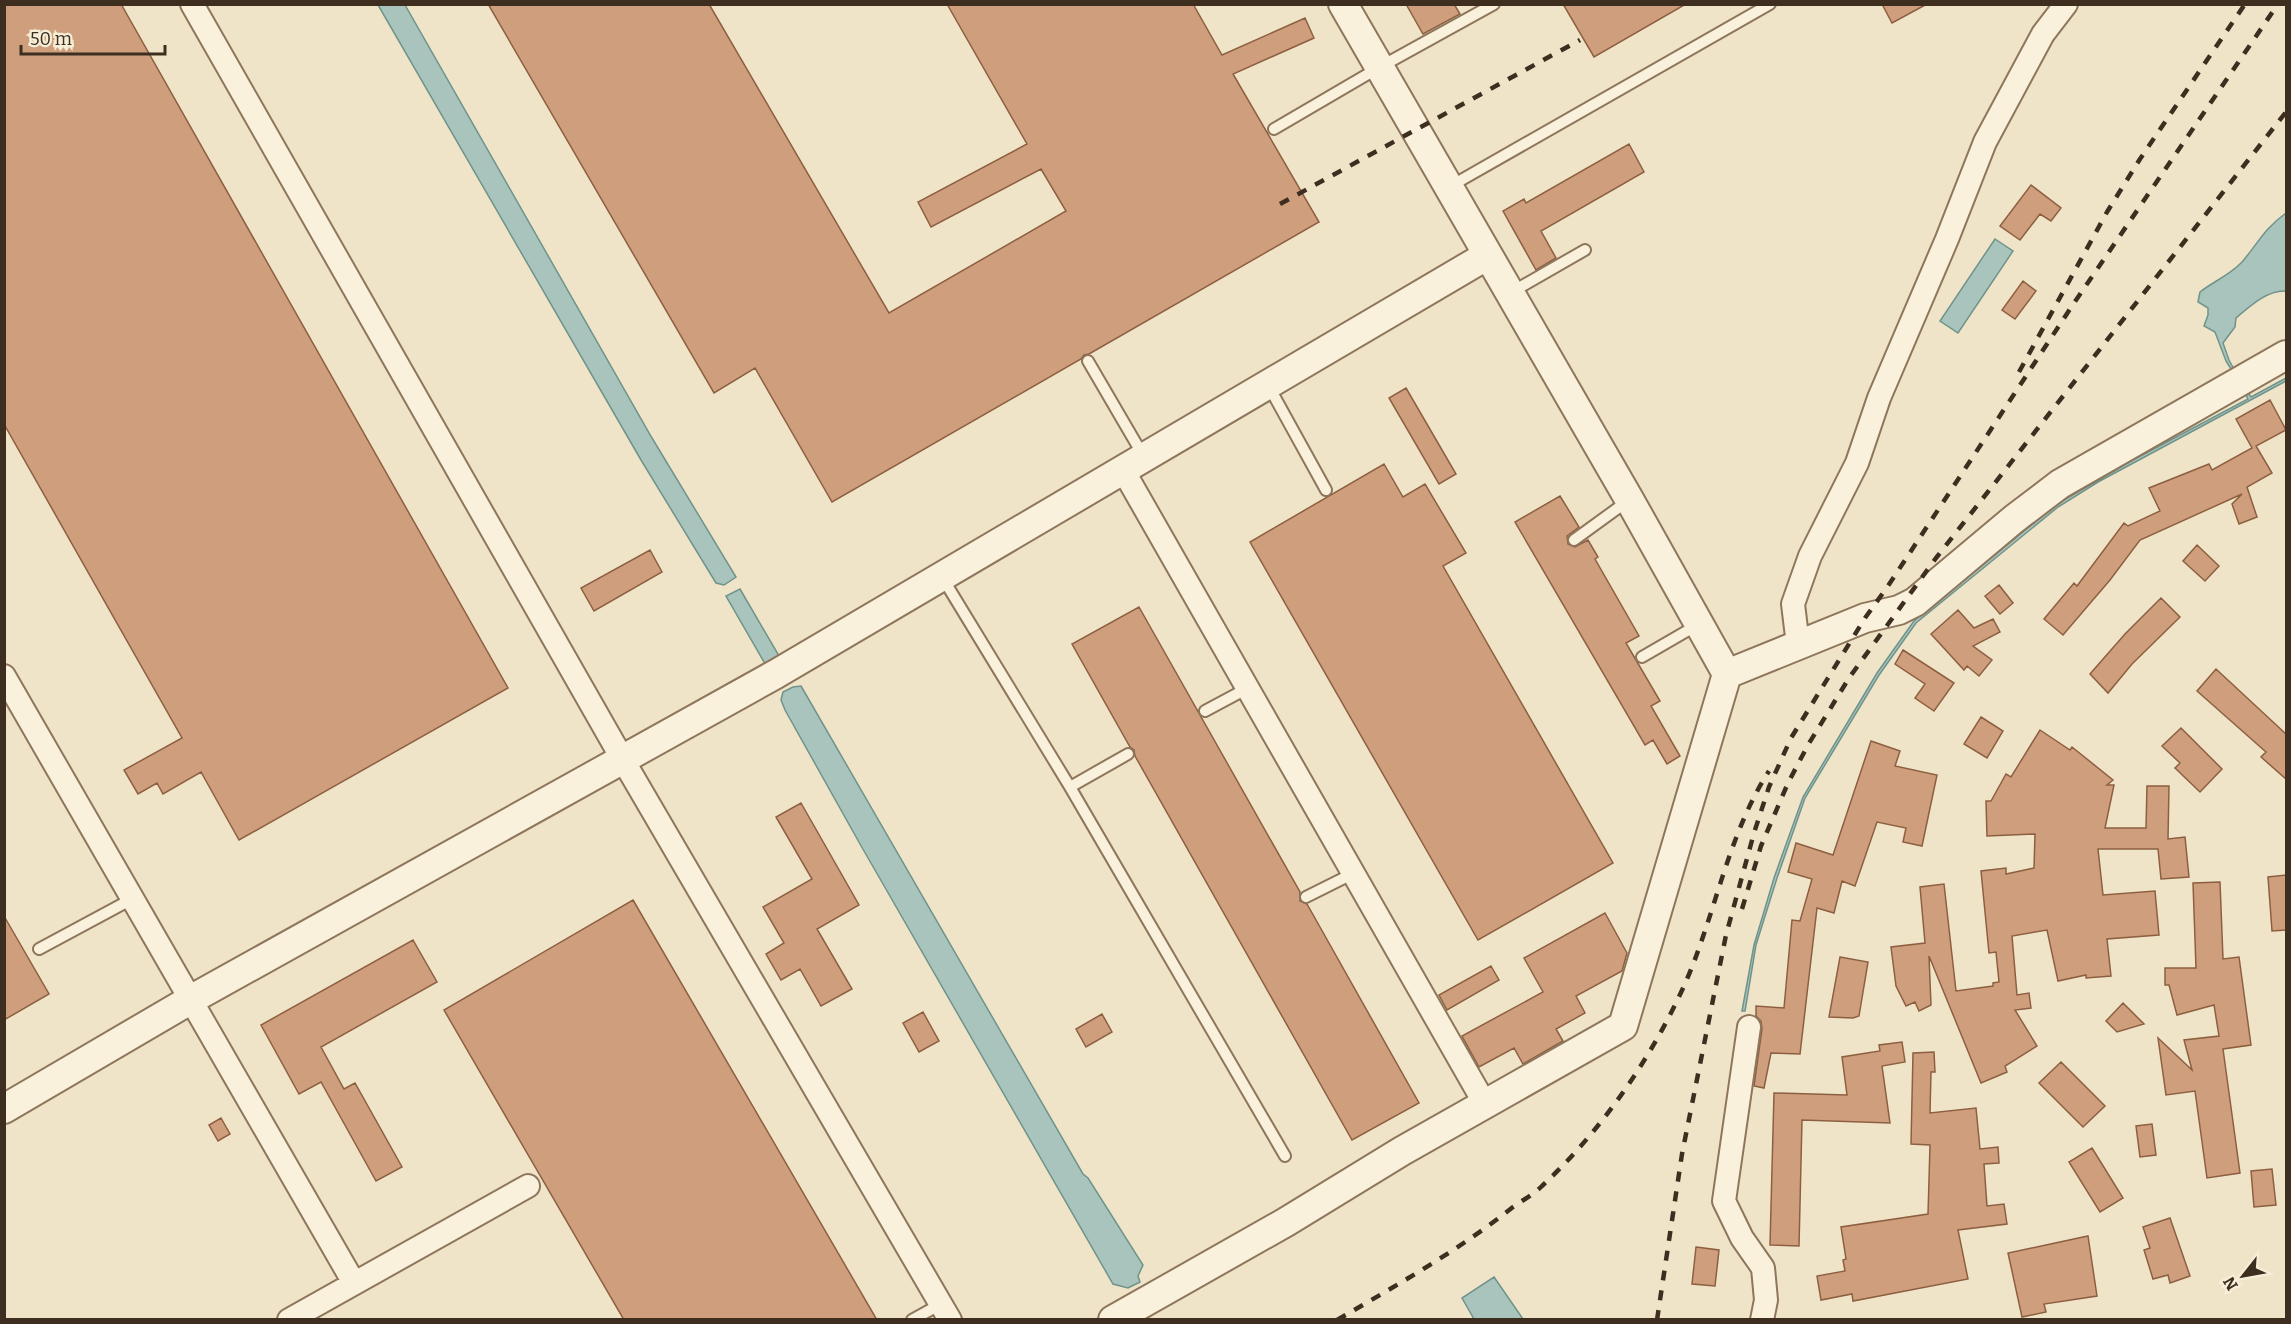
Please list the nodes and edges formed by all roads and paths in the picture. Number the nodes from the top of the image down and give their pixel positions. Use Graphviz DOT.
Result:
graph roads {
  1 [pos="192,4"];
  2 [pos="1343,4"];
  3 [pos="1494,4"];
  4 [pos="2066,4"];
  5 [pos="1768,5"];
  6 [pos="1380,67"];
  7 [pos="1274,129"];
  8 [pos="1449,187"];
  9 [pos="1585,250"];
  10 [pos="1488,255"];
  11 [pos="1510,293"];
  12 [pos="2286,355"];
  13 [pos="1088,361"];
  14 [pos="1267,385"];
  15 [pos="1134,463"];
  16 [pos="1326,490"];
  17 [pos="1629,499"];
  18 [pos="1574,540"];
  19 [pos="942,577"];
  20 [pos="1700,624"];
  21 [pos="1798,645"];
  22 [pos="1642,657"];
  23 [pos="1727,674"];
  24 [pos="4,675"];
  25 [pos="1248,688"];
  26 [pos="1204,711"];
  27 [pos="1128,754"];
  28 [pos="622,760"];
  29 [pos="1070,787"];
  30 [pos="1353,873"];
  31 [pos="1306,897"];
  32 [pos="132,899"];
  33 [pos="39,949"];
  34 [pos="190,1000"];
  35 [pos="1749,1027"];
  36 [pos="1485,1104"];
  37 [pos="4,1109"];
  38 [pos="1285,1156"];
  39 [pos="528,1186"];
  40 [pos="354,1283"];
  41 [pos="945,1312"];
  42 [pos="289,1320"];
  43 [pos="912,1320"];
  44 [pos="1113,1320"];
  45 [pos="1762,1320"];
  1 -- 28 [label="street"];
  2 -- 6 [label="street"];
  3 -- 6 [label="lane"];
  4 -- 21 [label="street"];
  5 -- 8 [label="lane"];
  6 -- 7 [label="lane"];
  6 -- 8 [label="street"];
  8 -- 10 [label="street"];
  9 -- 11 [label="lane"];
  10 -- 11 [label="street"];
  10 -- 14 [label="street"];
  11 -- 17 [label="street"];
  12 -- 21 [label="street"];
  13 -- 15 [label="lane"];
  14 -- 15 [label="street"];
  14 -- 16 [label="lane"];
  15 -- 19 [label="street"];
  15 -- 25 [label="street"];
  17 -- 18 [label="lane"];
  17 -- 20 [label="street"];
  19 -- 28 [label="street"];
  19 -- 29 [label="lane"];
  20 -- 22 [label="lane"];
  20 -- 23 [label="street"];
  21 -- 23 [label="street"];
  23 -- 36 [label="street"];
  24 -- 32 [label="street"];
  25 -- 26 [label="lane"];
  25 -- 30 [label="street"];
  27 -- 29 [label="lane"];
  28 -- 34 [label="street"];
  28 -- 41 [label="street"];
  29 -- 38 [label="lane"];
  30 -- 31 [label="lane"];
  30 -- 36 [label="street"];
  32 -- 33 [label="lane"];
  32 -- 34 [label="street"];
  34 -- 37 [label="street"];
  34 -- 40 [label="street"];
  35 -- 45 [label="street"];
  36 -- 44 [label="street"];
  39 -- 40 [label="street"];
  40 -- 42 [label="street"];
  41 -- 43 [label="lane"];
}
